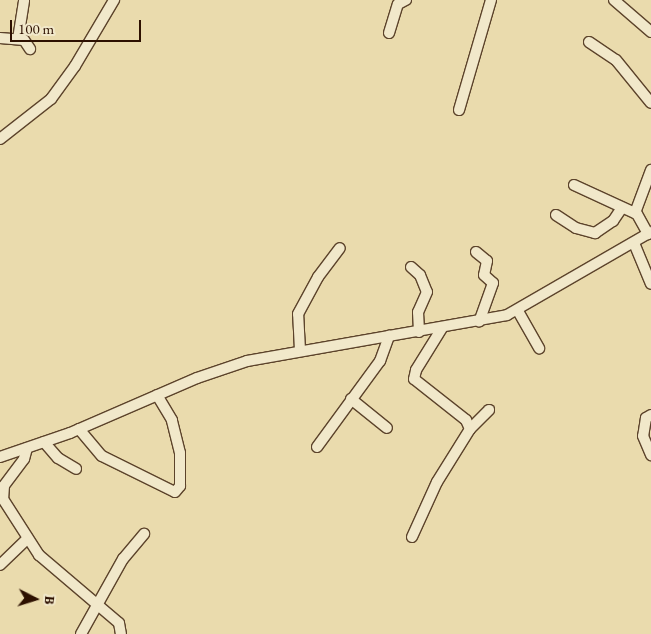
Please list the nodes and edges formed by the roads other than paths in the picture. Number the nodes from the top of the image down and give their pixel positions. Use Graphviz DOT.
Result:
graph roads {
  1 [pos="24,0"];
  2 [pos="114,0"];
  3 [pos="406,0"];
  4 [pos="491,0"];
  5 [pos="614,0"];
  6 [pos="651,32"];
  7 [pos="389,33"];
  8 [pos="0,38"];
  9 [pos="18,39"];
  10 [pos="588,42"];
  11 [pos="30,50"];
  12 [pos="651,103"];
  13 [pos="459,110"];
  14 [pos="0,139"];
  15 [pos="651,170"];
  16 [pos="574,184"];
  17 [pos="621,209"];
  18 [pos="635,213"];
  19 [pos="556,215"];
  20 [pos="650,233"];
  21 [pos="634,243"];
  22 [pos="340,248"];
  23 [pos="476,252"];
  24 [pos="411,267"];
  25 [pos="651,284"];
  26 [pos="518,311"];
  27 [pos="479,322"];
  28 [pos="442,328"];
  29 [pos="419,332"];
  30 [pos="389,336"];
  31 [pos="539,348"];
  32 [pos="300,350"];
  33 [pos="157,396"];
  34 [pos="350,399"];
  35 [pos="489,410"];
  36 [pos="651,415"];
  37 [pos="387,428"];
  38 [pos="79,429"];
  39 [pos="470,429"];
  40 [pos="44,442"];
  41 [pos="317,447"];
  42 [pos="27,448"];
  43 [pos="651,455"];
  44 [pos="0,457"];
  45 [pos="76,469"];
  46 [pos="144,534"];
  47 [pos="412,537"];
  48 [pos="27,539"];
  49 [pos="0,565"];
  50 [pos="96,604"];
  51 [pos="81,634"];
  52 [pos="121,634"];
  1 -- 9 [label="street"];
  2 -- 14 [label="street"];
  3 -- 7 [label="street"];
  4 -- 13 [label="street"];
  5 -- 6 [label="street"];
  8 -- 9 [label="street"];
  9 -- 11 [label="street"];
  10 -- 12 [label="street"];
  15 -- 18 [label="street"];
  16 -- 17 [label="street"];
  17 -- 18 [label="street"];
  17 -- 19 [label="street"];
  18 -- 20 [label="street"];
  20 -- 21 [label="street"];
  21 -- 25 [label="street"];
  21 -- 26 [label="street"];
  22 -- 32 [label="street"];
  23 -- 27 [label="street"];
  24 -- 29 [label="street"];
  26 -- 27 [label="street"];
  26 -- 31 [label="street"];
  27 -- 28 [label="street"];
  28 -- 29 [label="street"];
  28 -- 39 [label="street"];
  29 -- 30 [label="street"];
  30 -- 32 [label="street"];
  30 -- 34 [label="street"];
  32 -- 33 [label="street"];
  33 -- 38 [label="street"];
  33 -- 38 [label="street"];
  34 -- 37 [label="street"];
  34 -- 41 [label="street"];
  35 -- 39 [label="street"];
  36 -- 43 [label="street"];
  38 -- 40 [label="street"];
  39 -- 47 [label="street"];
  40 -- 42 [label="street"];
  40 -- 45 [label="street"];
  42 -- 44 [label="street"];
  42 -- 48 [label="street"];
  46 -- 50 [label="street"];
  48 -- 49 [label="street"];
  48 -- 50 [label="street"];
  50 -- 51 [label="street"];
  50 -- 52 [label="street"];
}
